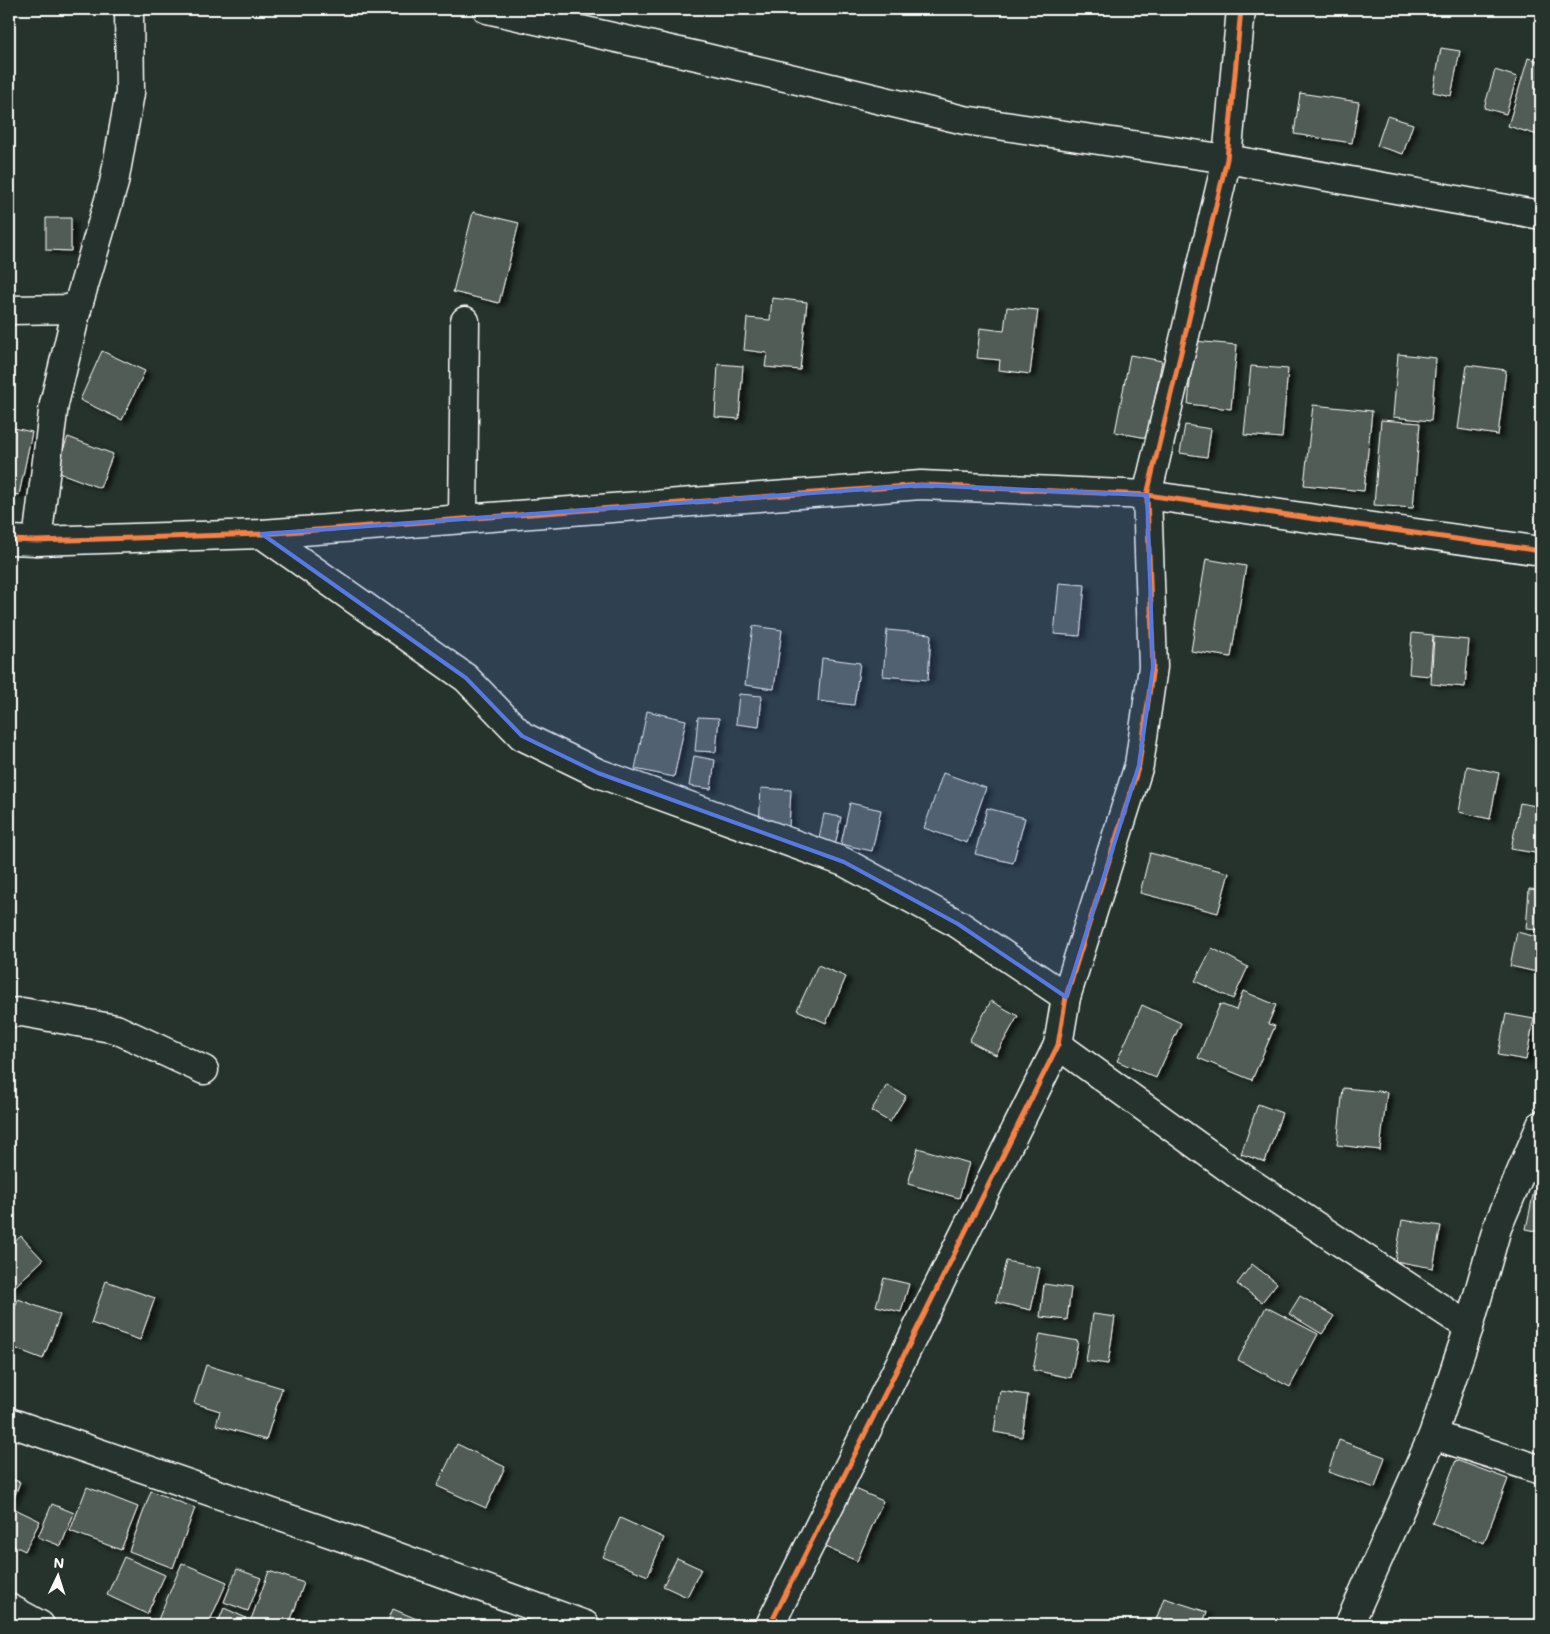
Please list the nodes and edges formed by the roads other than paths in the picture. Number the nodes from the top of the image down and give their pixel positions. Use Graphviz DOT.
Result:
graph roads {
  1 [pos="129,9"];
  2 [pos="487,9"];
  3 [pos="1241,9"];
  4 [pos="1228,159"];
  5 [pos="1541,215"];
  6 [pos="77,309"];
  7 [pos="9,310"];
  8 [pos="465,321"];
  9 [pos="1147,495"];
  10 [pos="463,519"];
  11 [pos="262,534"];
  12 [pos="9,540"];
  13 [pos="37,541"];
  14 [pos="1541,551"];
  15 [pos="1066,997"];
  16 [pos="9,1013"];
  17 [pos="1058,1045"];
  18 [pos="204,1070"];
  19 [pos="1541,1126"];
  20 [pos="1469,1328"];
  21 [pos="9,1422"];
  22 [pos="1433,1435"];
  23 [pos="1541,1470"];
  24 [pos="9,1608"];
  25 [pos="40,1625"];
  26 [pos="585,1625"];
  27 [pos="770,1625"];
  28 [pos="1349,1625"];
  1 -- 6 [label="street"];
  2 -- 4 [label="street"];
  3 -- 4 [label="street"];
  4 -- 5 [label="street"];
  4 -- 9 [label="street"];
  6 -- 7 [label="street"];
  6 -- 13 [label="street"];
  8 -- 10 [label="street"];
  9 -- 10 [label="street"];
  9 -- 14 [label="street"];
  9 -- 15 [label="street"];
  10 -- 11 [label="street"];
  11 -- 13 [label="street"];
  11 -- 15 [label="street"];
  12 -- 13 [label="street"];
  15 -- 17 [label="street"];
  16 -- 18 [label="street"];
  17 -- 20 [label="street"];
  17 -- 27 [label="street"];
  19 -- 20 [label="street"];
  20 -- 22 [label="street"];
  21 -- 26 [label="street"];
  22 -- 23 [label="street"];
  22 -- 28 [label="street"];
  24 -- 25 [label="street"];
}
